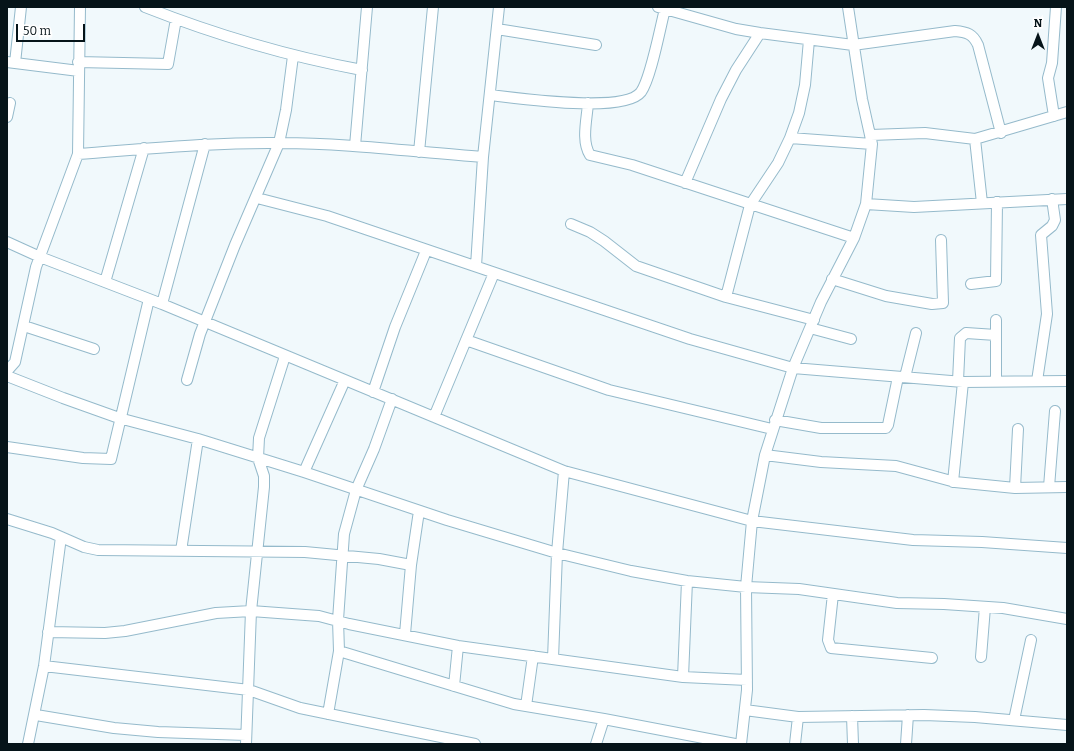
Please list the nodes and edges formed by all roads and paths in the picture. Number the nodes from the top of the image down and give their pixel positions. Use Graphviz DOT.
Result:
graph roads {
  1 [pos="21,7"];
  2 [pos="80,7"];
  3 [pos="145,7"];
  4 [pos="367,7"];
  5 [pos="433,7"];
  6 [pos="499,7"];
  7 [pos="848,7"];
  8 [pos="1056,7"];
  9 [pos="661,8"];
  10 [pos="176,19"];
  11 [pos="497,29"];
  12 [pos="760,33"];
  13 [pos="809,40"];
  14 [pos="596,45"];
  15 [pos="853,45"];
  16 [pos="293,56"];
  17 [pos="11,63"];
  18 [pos="79,66"];
  19 [pos="362,70"];
  20 [pos="490,95"];
  21 [pos="10,103"];
  22 [pos="588,103"];
  23 [pos="1067,112"];
  24 [pos="1054,116"];
  25 [pos="7,117"];
  26 [pos="1001,133"];
  27 [pos="790,138"];
  28 [pos="975,139"];
  29 [pos="872,140"];
  30 [pos="279,143"];
  31 [pos="205,144"];
  32 [pos="355,146"];
  33 [pos="144,148"];
  34 [pos="419,152"];
  35 [pos="78,154"];
  36 [pos="483,157"];
  37 [pos="685,183"];
  38 [pos="257,198"];
  39 [pos="1052,199"];
  40 [pos="1067,199"];
  41 [pos="997,202"];
  42 [pos="866,204"];
  43 [pos="982,204"];
  44 [pos="750,205"];
  45 [pos="571,224"];
  46 [pos="854,238"];
  47 [pos="941,240"];
  48 [pos="7,242"];
  49 [pos="426,251"];
  50 [pos="40,257"];
  51 [pos="476,266"];
  52 [pos="494,273"];
  53 [pos="832,279"];
  54 [pos="105,282"];
  55 [pos="971,284"];
  56 [pos="726,297"];
  57 [pos="149,299"];
  58 [pos="162,304"];
  59 [pos="996,320"];
  60 [pos="206,322"];
  61 [pos="812,324"];
  62 [pos="24,326"];
  63 [pos="916,333"];
  64 [pos="996,335"];
  65 [pos="851,339"];
  66 [pos="466,340"];
  67 [pos="94,349"];
  68 [pos="285,356"];
  69 [pos="794,368"];
  70 [pos="7,372"];
  71 [pos="7,376"];
  72 [pos="902,377"];
  73 [pos="187,380"];
  74 [pos="345,380"];
  75 [pos="960,381"];
  76 [pos="996,381"];
  77 [pos="1037,381"];
  78 [pos="1067,381"];
  79 [pos="372,392"];
  80 [pos="392,399"];
  81 [pos="1055,411"];
  82 [pos="434,417"];
  83 [pos="119,418"];
  84 [pos="774,425"];
  85 [pos="1018,429"];
  86 [pos="198,439"];
  87 [pos="7,447"];
  88 [pos="765,455"];
  89 [pos="258,458"];
  90 [pos="564,471"];
  91 [pos="304,472"];
  92 [pos="953,482"];
  93 [pos="1049,487"];
  94 [pos="1067,487"];
  95 [pos="1015,488"];
  96 [pos="356,490"];
  97 [pos="419,511"];
  98 [pos="7,519"];
  99 [pos="752,521"];
  100 [pos="61,537"];
  101 [pos="1067,548"];
  102 [pos="181,551"];
  103 [pos="258,552"];
  104 [pos="556,553"];
  105 [pos="341,555"];
  106 [pos="411,564"];
  107 [pos="687,580"];
  108 [pos="746,587"];
  109 [pos="833,594"];
  110 [pos="985,607"];
  111 [pos="251,611"];
  112 [pos="1067,619"];
  113 [pos="338,620"];
  114 [pos="48,632"];
  115 [pos="405,634"];
  116 [pos="1031,640"];
  117 [pos="458,646"];
  118 [pos="338,651"];
  119 [pos="533,656"];
  120 [pos="981,657"];
  121 [pos="932,658"];
  122 [pos="553,659"];
  123 [pos="44,666"];
  124 [pos="683,677"];
  125 [pos="747,680"];
  126 [pos="454,686"];
  127 [pos="249,690"];
  128 [pos="271,699"];
  129 [pos="248,705"];
  130 [pos="526,706"];
  131 [pos="745,710"];
  132 [pos="328,714"];
  133 [pos="36,715"];
  134 [pos="908,715"];
  135 [pos="852,716"];
  136 [pos="798,717"];
  137 [pos="604,719"];
  138 [pos="1014,720"];
  139 [pos="1067,725"];
  140 [pos="246,740"];
  141 [pos="28,744"];
  142 [pos="475,744"];
  143 [pos="596,744"];
  144 [pos="735,744"];
  145 [pos="742,744"];
  146 [pos="795,744"];
  147 [pos="853,744"];
  148 [pos="906,744"];
  1 -- 17 [label="street"];
  2 -- 18 [label="street"];
  3 -- 10 [label="street"];
  4 -- 19 [label="street"];
  5 -- 34 [label="street"];
  6 -- 11 [label="street"];
  7 -- 15 [label="street"];
  8 -- 24 [label="street"];
  9 -- 12 [label="street"];
  9 -- 22 [label="street"];
  10 -- 16 [label="street"];
  10 -- 18 [label="street"];
  11 -- 14 [label="street"];
  11 -- 20 [label="street"];
  12 -- 13 [label="street"];
  12 -- 37 [label="street"];
  13 -- 15 [label="street"];
  13 -- 27 [label="street"];
  15 -- 26 [label="street"];
  15 -- 29 [label="street"];
  16 -- 19 [label="street"];
  16 -- 30 [label="street"];
  17 -- 18 [label="street"];
  18 -- 35 [label="street"];
  19 -- 32 [label="street"];
  20 -- 22 [label="street"];
  20 -- 36 [label="street"];
  21 -- 25 [label="street"];
  22 -- 37 [label="street"];
  23 -- 24 [label="street"];
  24 -- 26 [label="street"];
  26 -- 28 [label="street"];
  27 -- 29 [label="street"];
  27 -- 44 [label="street"];
  28 -- 29 [label="street"];
  28 -- 43 [label="street"];
  29 -- 42 [label="street"];
  30 -- 31 [label="street"];
  30 -- 32 [label="street"];
  30 -- 38 [label="street"];
  31 -- 33 [label="street"];
  31 -- 58 [label="street"];
  32 -- 34 [label="street"];
  33 -- 35 [label="street"];
  33 -- 54 [label="street"];
  34 -- 36 [label="street"];
  35 -- 50 [label="street"];
  36 -- 51 [label="street"];
  37 -- 44 [label="street"];
  38 -- 49 [label="street"];
  38 -- 60 [label="street"];
  39 -- 40 [label="street"];
  39 -- 41 [label="street"];
  39 -- 77 [label="street"];
  41 -- 43 [label="street"];
  41 -- 55 [label="street"];
  42 -- 43 [label="street"];
  42 -- 46 [label="street"];
  44 -- 46 [label="street"];
  44 -- 56 [label="street"];
  45 -- 56 [label="street"];
  46 -- 53 [label="street"];
  47 -- 53 [label="street"];
  48 -- 50 [label="street"];
  49 -- 51 [label="street"];
  49 -- 79 [label="street"];
  50 -- 54 [label="street"];
  50 -- 62 [label="street"];
  51 -- 52 [label="street"];
  52 -- 66 [label="street"];
  52 -- 69 [label="street"];
  53 -- 61 [label="street"];
  54 -- 57 [label="street"];
  56 -- 61 [label="street"];
  57 -- 58 [label="street"];
  57 -- 83 [label="street"];
  58 -- 60 [label="street"];
  59 -- 64 [label="street"];
  60 -- 68 [label="street"];
  60 -- 73 [label="street"];
  61 -- 65 [label="street"];
  61 -- 69 [label="street"];
  62 -- 67 [label="street"];
  62 -- 70 [label="street"];
  63 -- 72 [label="street"];
  64 -- 75 [label="street"];
  64 -- 76 [label="street"];
  66 -- 82 [label="street"];
  66 -- 84 [label="street"];
  68 -- 74 [label="street"];
  68 -- 89 [label="street"];
  69 -- 72 [label="street"];
  69 -- 84 [label="street"];
  71 -- 83 [label="street"];
  72 -- 75 [label="street"];
  72 -- 84 [label="street"];
  74 -- 79 [label="street"];
  74 -- 91 [label="street"];
  75 -- 76 [label="street"];
  75 -- 92 [label="street"];
  76 -- 77 [label="street"];
  77 -- 78 [label="street"];
  79 -- 80 [label="street"];
  80 -- 82 [label="street"];
  80 -- 96 [label="street"];
  81 -- 93 [label="street"];
  82 -- 90 [label="street"];
  83 -- 86 [label="street"];
  83 -- 87 [label="street"];
  84 -- 88 [label="street"];
  85 -- 95 [label="street"];
  86 -- 89 [label="street"];
  86 -- 102 [label="street"];
  88 -- 92 [label="street"];
  88 -- 99 [label="street"];
  89 -- 91 [label="street"];
  89 -- 103 [label="street"];
  90 -- 99 [label="street"];
  90 -- 104 [label="street"];
  91 -- 96 [label="street"];
  92 -- 95 [label="street"];
  93 -- 94 [label="street"];
  93 -- 95 [label="street"];
  96 -- 97 [label="street"];
  96 -- 105 [label="street"];
  97 -- 104 [label="street"];
  97 -- 106 [label="street"];
  98 -- 100 [label="street"];
  99 -- 101 [label="street"];
  99 -- 108 [label="street"];
  100 -- 102 [label="street"];
  100 -- 114 [label="street"];
  102 -- 103 [label="street"];
  103 -- 105 [label="street"];
  103 -- 111 [label="street"];
  104 -- 107 [label="street"];
  104 -- 122 [label="street"];
  105 -- 106 [label="street"];
  105 -- 113 [label="street"];
  106 -- 115 [label="street"];
  107 -- 108 [label="street"];
  107 -- 124 [label="street"];
  108 -- 109 [label="street"];
  108 -- 125 [label="street"];
  109 -- 110 [label="street"];
  109 -- 121 [label="street"];
  110 -- 112 [label="street"];
  110 -- 120 [label="street"];
  111 -- 113 [label="street"];
  111 -- 114 [label="street"];
  111 -- 127 [label="street"];
  113 -- 115 [label="street"];
  113 -- 118 [label="street"];
  114 -- 123 [label="street"];
  115 -- 117 [label="street"];
  116 -- 138 [label="street"];
  117 -- 119 [label="street"];
  117 -- 126 [label="street"];
  118 -- 126 [label="street"];
  118 -- 132 [label="street"];
  119 -- 122 [label="street"];
  119 -- 130 [label="street"];
  122 -- 124 [label="street"];
  123 -- 127 [label="street"];
  123 -- 133 [label="street"];
  124 -- 125 [label="street"];
  125 -- 131 [label="street"];
  126 -- 130 [label="street"];
  127 -- 128 [label="street"];
  127 -- 129 [label="street"];
  128 -- 129 [label="street"];
  128 -- 132 [label="street"];
  129 -- 140 [label="street"];
  130 -- 137 [label="street"];
  131 -- 136 [label="street"];
  131 -- 145 [label="street"];
  132 -- 142 [label="street"];
  133 -- 140 [label="street"];
  133 -- 141 [label="street"];
  134 -- 135 [label="street"];
  134 -- 138 [label="street"];
  134 -- 148 [label="street"];
  135 -- 136 [label="street"];
  135 -- 147 [label="street"];
  136 -- 146 [label="street"];
  137 -- 143 [label="street"];
  137 -- 144 [label="street"];
  138 -- 139 [label="street"];
}
